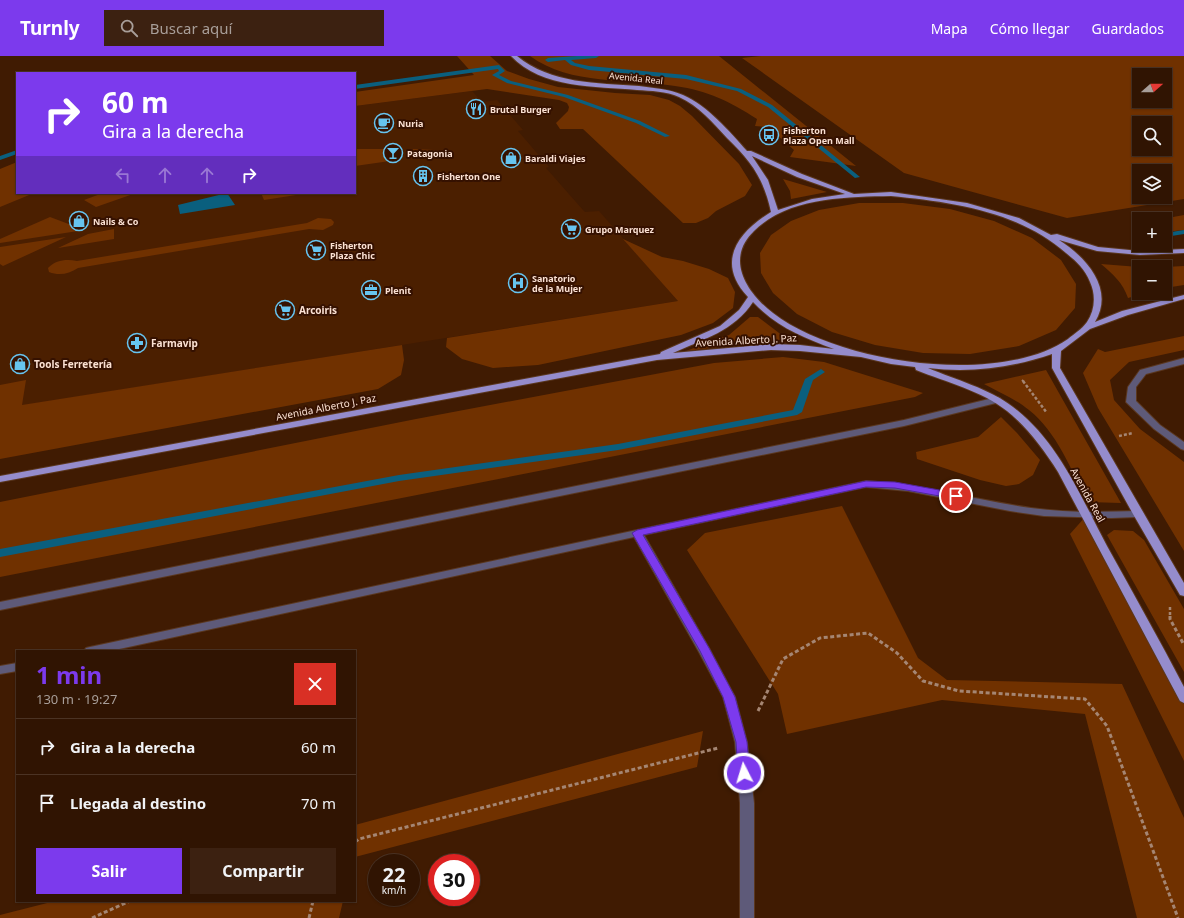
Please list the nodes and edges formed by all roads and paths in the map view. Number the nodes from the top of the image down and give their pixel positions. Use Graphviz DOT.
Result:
graph roads {
  1 [pos="514,56"];
  2 [pos="743,149"];
  3 [pos="853,195"];
  4 [pos="775,213"];
  5 [pos="1043,233"];
  6 [pos="1184,251"];
  7 [pos="1184,297"];
  8 [pos="751,298"];
  9 [pos="1089,327"];
  10 [pos="1057,349"];
  11 [pos="860,355"];
  12 [pos="656,357"];
  13 [pos="1184,361"];
  14 [pos="1010,363"];
  15 [pos="909,365"];
  16 [pos="996,400"];
  17 [pos="1040,403"];
  18 [pos="1157,428"];
  19 [pos="1096,442"];
  20 [pos="1184,447"];
  21 [pos="0,479"];
  22 [pos="1138,514"];
  23 [pos="1086,516"];
  24 [pos="637,533"];
  25 [pos="1184,592"];
  26 [pos="0,606"];
  27 [pos="95,650"];
  28 [pos="16,667"];
  29 [pos="0,670"];
  30 [pos="1184,698"];
  31 [pos="741,742"];
  32 [pos="356,842"];
  33 [pos="128,902"];
  34 [pos="313,902"];
  35 [pos="92,918"];
  36 [pos="310,918"];
  37 [pos="747,918"];
  38 [pos="1178,918"];
  1 -- 2 [label="main road, Avenida Real"];
  2 -- 3 [label="main road, Avenida Real"];
  2 -- 4 [label="main road, Avenida Real"];
  3 -- 4 [label="main road"];
  3 -- 5 [label="main road"];
  4 -- 8 [label="main road"];
  5 -- 6 [label="main road"];
  5 -- 9 [label="main road"];
  7 -- 9 [label="main road"];
  8 -- 11 [label="main road"];
  8 -- 12 [label="main road, Avenida Alberto J. Paz"];
  9 -- 10 [label="main road"];
  10 -- 14 [label="main road"];
  10 -- 19 [label="main road"];
  11 -- 12 [label="main road, Avenida Alberto J. Paz"];
  11 -- 15 [label="main road"];
  12 -- 21 [label="main road, Avenida Alberto J. Paz"];
  13 -- 18 [label="street"];
  14 -- 15 [label="main road"];
  14 -- 17 [label="path"];
  15 -- 16 [label="main road, Avenida Real"];
  16 -- 23 [label="main road, Avenida Real"];
  16 -- 26 [label="street"];
  18 -- 19 [label="path"];
  18 -- 20 [label="street"];
  19 -- 22 [label="main road"];
  22 -- 23 [label="street"];
  22 -- 25 [label="main road"];
  23 -- 24 [label="street"];
  23 -- 30 [label="main road, Avenida Real"];
  24 -- 27 [label="street"];
  24 -- 31 [label="street"];
  28 -- 29 [label="street"];
  31 -- 32 [label="path"];
  31 -- 37 [label="street"];
  31 -- 38 [label="path"];
  33 -- 35 [label="path"];
  34 -- 36 [label="path"];
}
